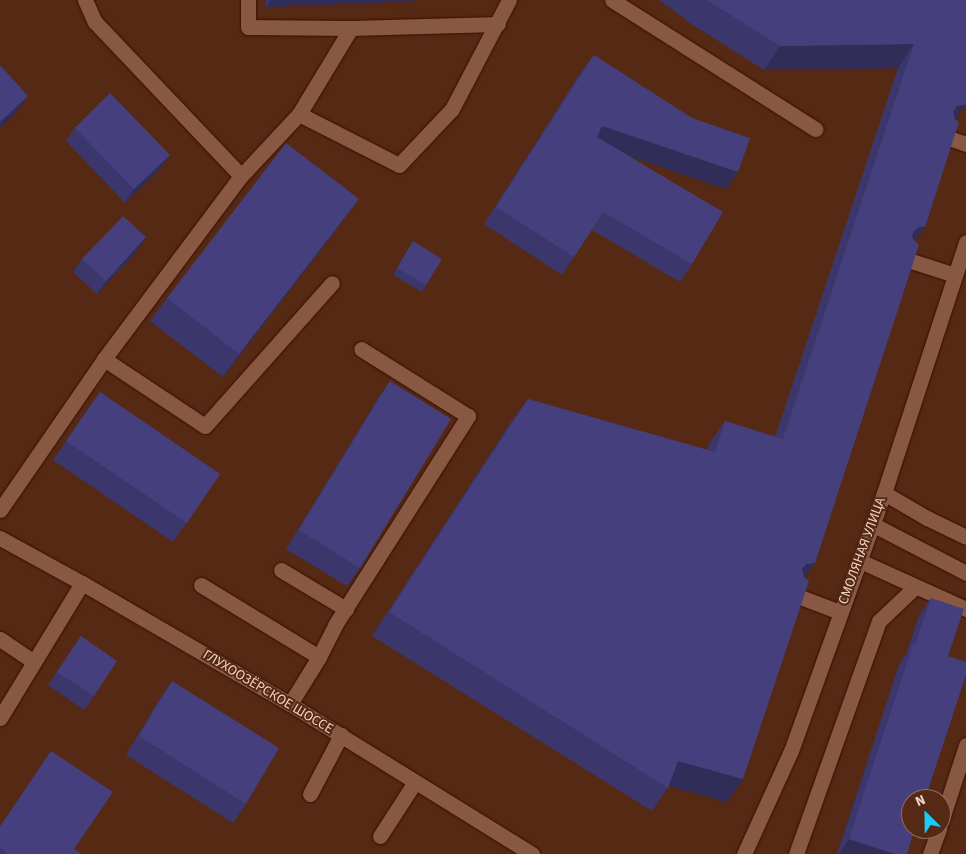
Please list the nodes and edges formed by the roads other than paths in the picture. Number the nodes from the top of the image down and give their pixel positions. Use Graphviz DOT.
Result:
graph roads {
  1 [pos="85,0"];
  2 [pos="248,0"];
  3 [pos="509,0"];
  4 [pos="612,0"];
  5 [pos="498,24"];
  6 [pos="351,28"];
  7 [pos="299,114"];
  8 [pos="815,129"];
  9 [pos="946,137"];
  10 [pos="966,144"];
  11 [pos="241,176"];
  12 [pos="966,242"];
  13 [pos="905,260"];
  14 [pos="955,275"];
  15 [pos="332,283"];
  16 [pos="362,348"];
  17 [pos="104,359"];
  18 [pos="884,493"];
  19 [pos="0,510"];
  20 [pos="872,524"];
  21 [pos="966,537"];
  22 [pos="0,538"];
  23 [pos="858,560"];
  24 [pos="281,570"];
  25 [pos="966,573"];
  26 [pos="82,582"];
  27 [pos="201,586"];
  28 [pos="916,587"];
  29 [pos="795,595"];
  30 [pos="346,609"];
  31 [pos="966,609"];
  32 [pos="840,612"];
  33 [pos="0,639"];
  34 [pos="319,657"];
  35 [pos="33,660"];
  36 [pos="290,704"];
  37 [pos="0,718"];
  38 [pos="341,736"];
  39 [pos="966,745"];
  40 [pos="415,782"];
  41 [pos="951,791"];
  42 [pos="310,794"];
  43 [pos="380,836"];
  44 [pos="935,839"];
  45 [pos="532,854"];
  46 [pos="744,854"];
  47 [pos="796,854"];
  48 [pos="930,854"];
  1 -- 11 [label="street"];
  2 -- 6 [label="street"];
  3 -- 5 [label="street"];
  4 -- 8 [label="street"];
  5 -- 6 [label="street"];
  5 -- 7 [label="street"];
  6 -- 7 [label="street"];
  7 -- 11 [label="street"];
  9 -- 10 [label="street"];
  11 -- 17 [label="street"];
  12 -- 14 [label="street, СМОЛЯНАЯ УЛИЦА"];
  13 -- 14 [label="street"];
  14 -- 18 [label="street, СМОЛЯНАЯ УЛИЦА"];
  15 -- 17 [label="street"];
  16 -- 30 [label="street"];
  17 -- 19 [label="street"];
  18 -- 20 [label="street, СМОЛЯНАЯ УЛИЦА"];
  18 -- 21 [label="street"];
  20 -- 23 [label="street, СМОЛЯНАЯ УЛИЦА"];
  20 -- 25 [label="street"];
  22 -- 26 [label="street, ГЛУХООЗЁРСКОЕ ШОССЕ"];
  23 -- 28 [label="street"];
  23 -- 32 [label="street, СМОЛЯНАЯ УЛИЦА"];
  24 -- 30 [label="street"];
  26 -- 35 [label="street"];
  26 -- 36 [label="street, ГЛУХООЗЁРСКОЕ ШОССЕ"];
  27 -- 34 [label="street"];
  28 -- 31 [label="street"];
  28 -- 47 [label="street"];
  29 -- 32 [label="street"];
  30 -- 34 [label="street"];
  32 -- 46 [label="street, СМОЛЯНАЯ УЛИЦА"];
  33 -- 35 [label="street"];
  34 -- 36 [label="street"];
  35 -- 37 [label="street"];
  36 -- 38 [label="street, ГЛУХООЗЁРСКОЕ ШОССЕ"];
  38 -- 40 [label="street, ГЛУХООЗЁРСКОЕ ШОССЕ"];
  38 -- 42 [label="street"];
  39 -- 41 [label="street"];
  40 -- 43 [label="street"];
  40 -- 45 [label="street, ГЛУХООЗЁРСКОЕ ШОССЕ"];
  44 -- 48 [label="street"];
}
